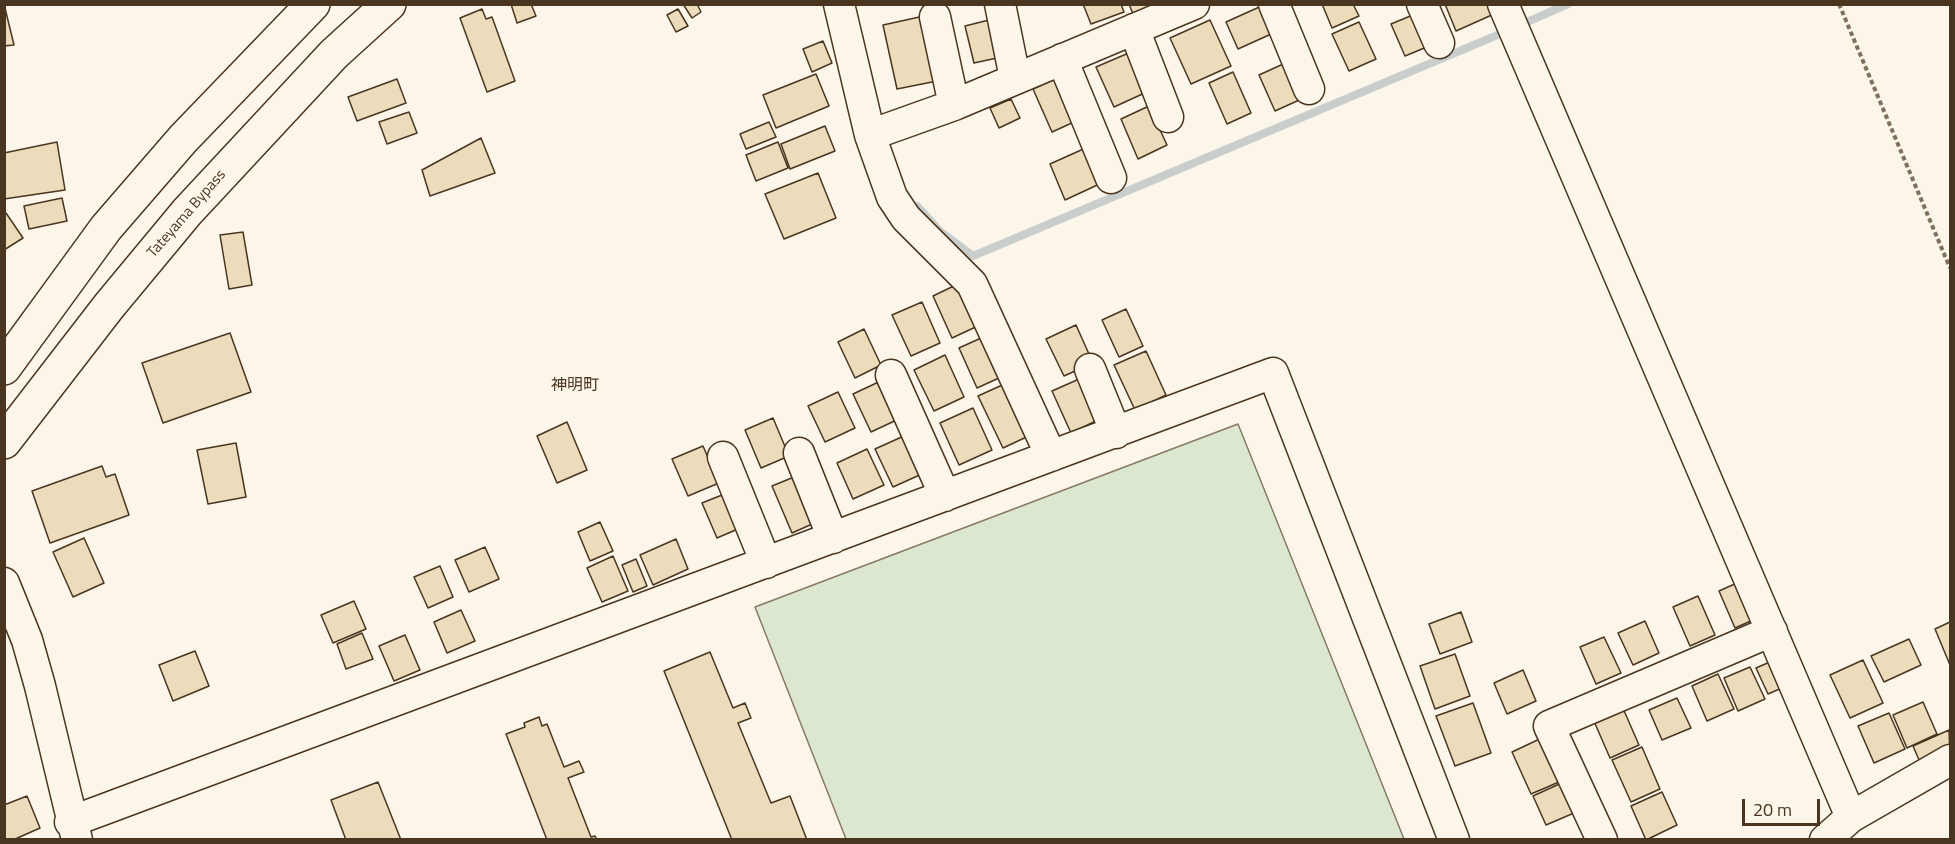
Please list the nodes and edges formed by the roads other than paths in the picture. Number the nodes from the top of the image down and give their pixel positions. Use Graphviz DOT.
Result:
graph roads {
  1 [pos="313,4"];
  2 [pos="389,4"];
  3 [pos="838,4"];
  4 [pos="1000,4"];
  5 [pos="1194,4"];
  6 [pos="1274,4"];
  7 [pos="1422,4"];
  8 [pos="935,17"];
  9 [pos="1509,20"];
  10 [pos="1134,29"];
  11 [pos="1439,43"];
  12 [pos="1062,59"];
  13 [pos="1015,78"];
  14 [pos="1309,89"];
  15 [pos="954,105"];
  16 [pos="1168,117"];
  17 [pos="870,135"];
  18 [pos="1111,178"];
  19 [pos="4,368"];
  20 [pos="1090,369"];
  21 [pos="891,375"];
  22 [pos="1116,433"];
  23 [pos="4,442"];
  24 [pos="799,453"];
  25 [pos="1051,456"];
  26 [pos="723,457"];
  27 [pos="945,496"];
  28 [pos="833,538"];
  29 [pos="766,563"];
  30 [pos="4,583"];
  31 [pos="1772,632"];
  32 [pos="1950,760"];
  33 [pos="1851,817"];
  34 [pos="74,831"];
  35 [pos="1454,840"];
  36 [pos="1602,840"];
  37 [pos="1825,840"];
  1 -- 19 [label="highway"];
  2 -- 23 [label="highway, Tateyama Bypass"];
  3 -- 17 [label="street"];
  4 -- 13 [label="street"];
  5 -- 10 [label="street"];
  6 -- 14 [label="street"];
  7 -- 11 [label="street"];
  8 -- 15 [label="street"];
  9 -- 31 [label="street"];
  10 -- 12 [label="street"];
  10 -- 16 [label="street"];
  12 -- 13 [label="street"];
  12 -- 18 [label="street"];
  13 -- 15 [label="street"];
  15 -- 17 [label="street"];
  17 -- 25 [label="street"];
  20 -- 22 [label="street"];
  21 -- 27 [label="street"];
  22 -- 25 [label="street"];
  22 -- 35 [label="street"];
  24 -- 28 [label="street"];
  25 -- 27 [label="street"];
  26 -- 29 [label="street"];
  27 -- 28 [label="street"];
  28 -- 29 [label="street"];
  29 -- 34 [label="street"];
  30 -- 34 [label="street"];
  31 -- 33 [label="street"];
  31 -- 36 [label="street"];
  32 -- 33 [label="street"];
  33 -- 37 [label="street"];
}
